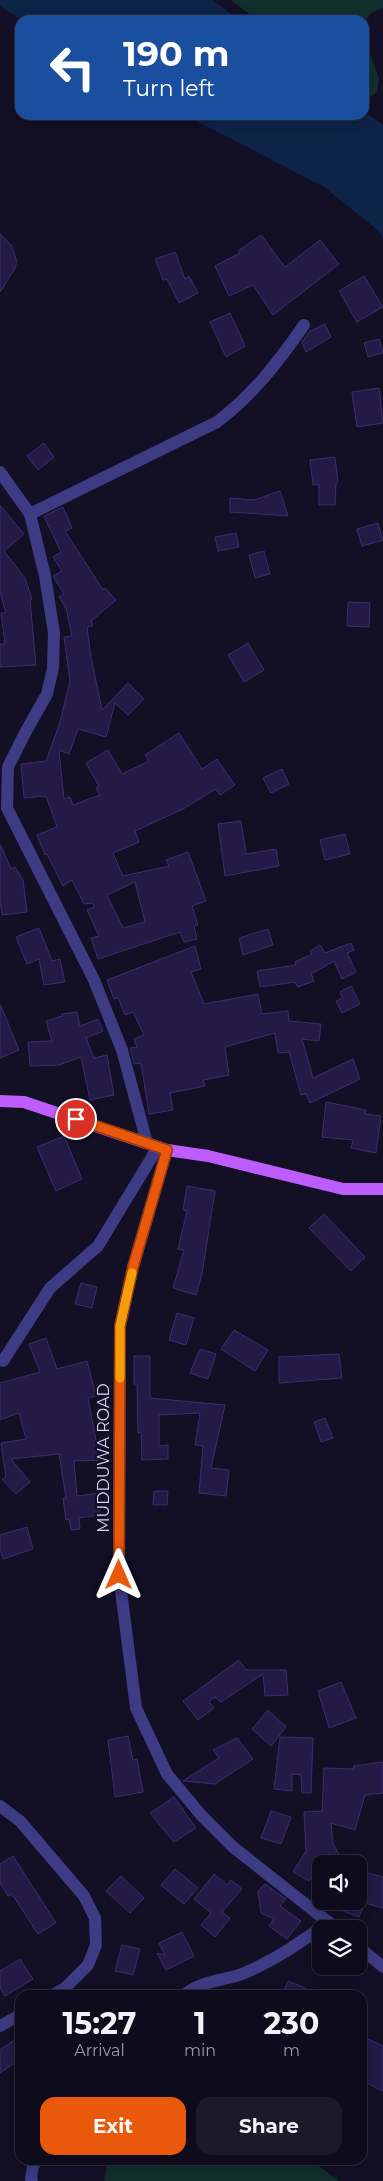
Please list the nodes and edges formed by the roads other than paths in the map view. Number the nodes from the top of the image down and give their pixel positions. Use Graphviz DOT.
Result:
graph roads {
  1 [pos="304,325"];
  2 [pos="0,472"];
  3 [pos="30,514"];
  4 [pos="4,766"];
  5 [pos="0,1101"];
  6 [pos="157,1146"];
  7 [pos="383,1189"];
  8 [pos="3,1360"];
  9 [pos="0,1806"];
  10 [pos="326,1920"];
  11 [pos="312,1938"];
  12 [pos="367,1954"];
  13 [pos="383,1967"];
  14 [pos="62,1990"];
  15 [pos="190,1990"];
  16 [pos="15,2017"];
  17 [pos="0,2026"];
  18 [pos="34,2165"];
  19 [pos="32,2181"];
  1 -- 3 [label="street"];
  2 -- 3 [label="street"];
  3 -- 4 [label="street"];
  4 -- 6 [label="street"];
  5 -- 6 [label="main road"];
  6 -- 7 [label="main road"];
  6 -- 8 [label="street"];
  6 -- 10 [label="street, MUDDUWA ROAD"];
  9 -- 14 [label="street"];
  11 -- 15 [label="street"];
  12 -- 13 [label="street"];
  16 -- 17 [label="street"];
  18 -- 19 [label="street"];
}
